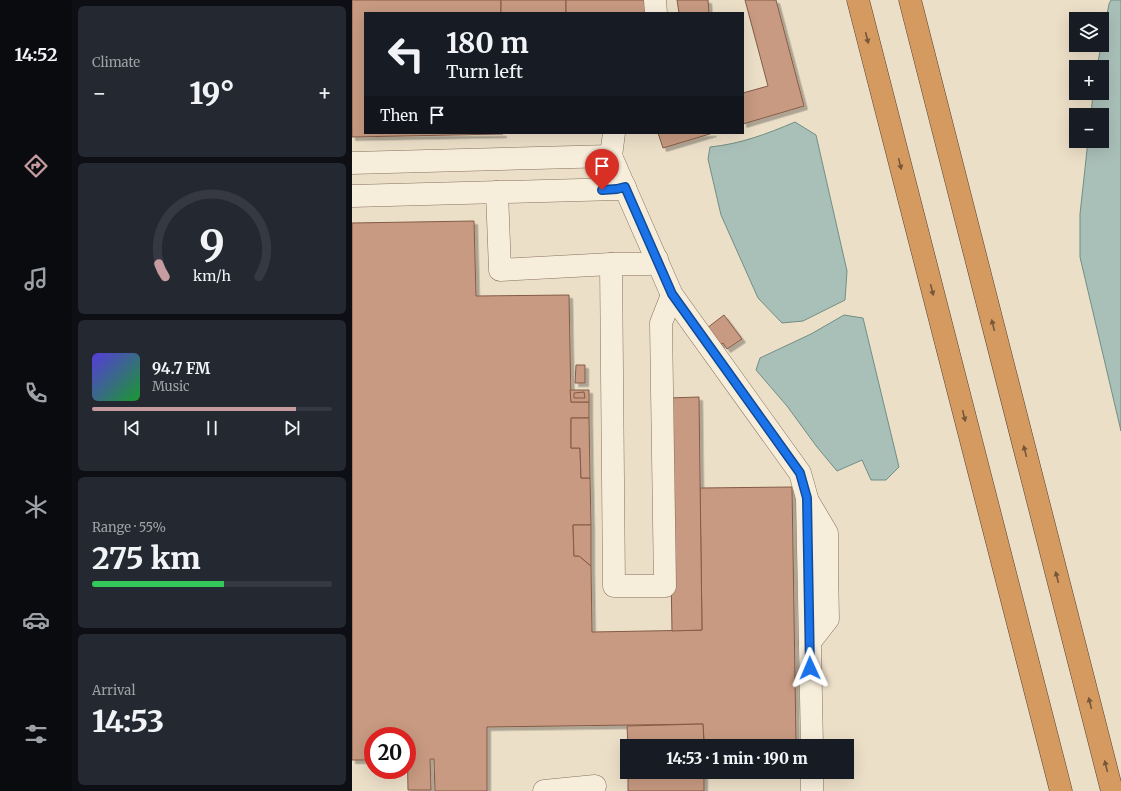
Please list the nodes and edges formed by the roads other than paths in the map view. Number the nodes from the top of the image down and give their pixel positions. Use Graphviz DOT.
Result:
graph roads {
  1 [pos="655,0"];
  2 [pos="858,0"];
  3 [pos="910,0"];
  4 [pos="656,12"];
  5 [pos="614,134"];
  6 [pos="611,156"];
  7 [pos="352,163"];
  8 [pos="625,187"];
  9 [pos="498,192"];
  10 [pos="352,196"];
  11 [pos="657,260"];
  12 [pos="611,264"];
  13 [pos="672,294"];
  14 [pos="812,739"];
  15 [pos="812,779"];
  16 [pos="595,786"];
  17 [pos="544,791"];
  18 [pos="812,791"];
  19 [pos="1061,791"];
  20 [pos="1112,791"];
  1 -- 4 [label="lane"];
  2 -- 19 [label="highway, one-way"];
  20 -- 3 [label="highway, one-way"];
  5 -- 6 [label="lane"];
  6 -- 7 [label="lane"];
  6 -- 8 [label="lane"];
  8 -- 9 [label="lane"];
  8 -- 11 [label="lane"];
  9 -- 10 [label="lane"];
  9 -- 12 [label="lane"];
  11 -- 12 [label="lane"];
  11 -- 13 [label="lane"];
  12 -- 13 [label="lane"];
  13 -- 14 [label="lane"];
  15 -- 18 [label="lane"];
  16 -- 17 [label="lane"];
}
